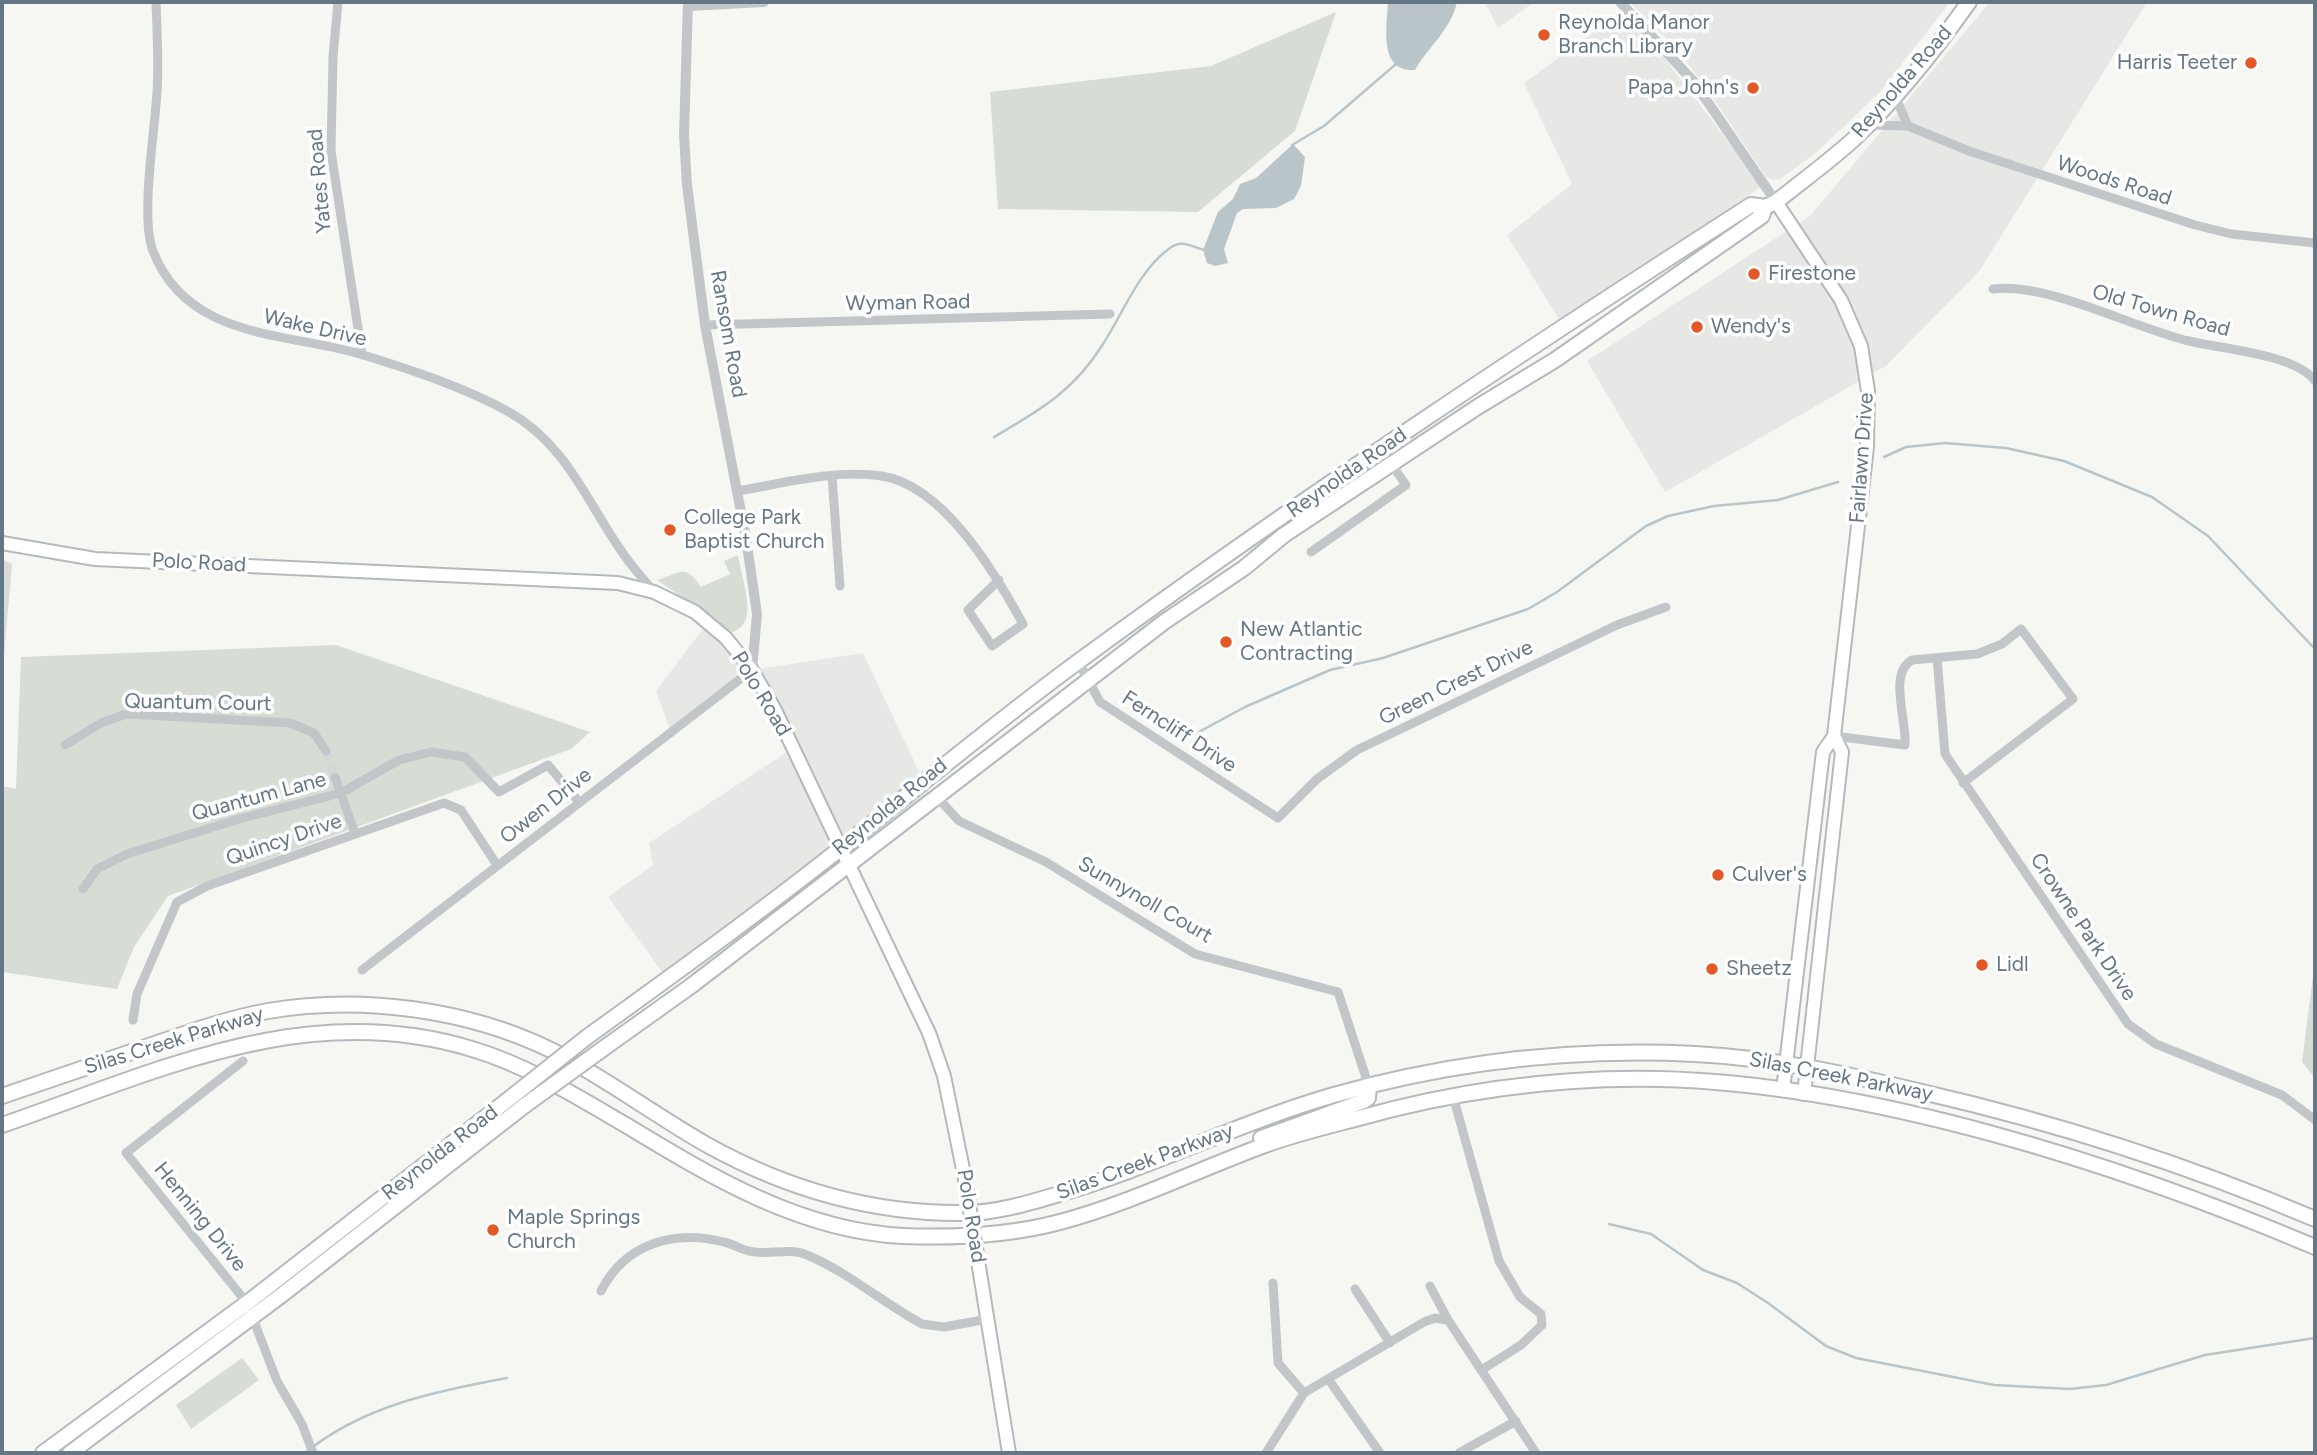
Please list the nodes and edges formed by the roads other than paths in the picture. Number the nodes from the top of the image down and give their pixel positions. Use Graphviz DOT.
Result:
graph roads {
  1 [pos="156,2"];
  2 [pos="338,2"];
  3 [pos="764,2"];
  4 [pos="1620,2"];
  5 [pos="1969,2"];
  6 [pos="688,4"];
  7 [pos="1895,96"];
  8 [pos="1868,125"];
  9 [pos="1908,126"];
  10 [pos="1770,204"];
  11 [pos="2315,243"];
  12 [pos="1993,289"];
  13 [pos="1110,314"];
  14 [pos="705,326"];
  15 [pos="362,355"];
  16 [pos="2315,381"];
  17 [pos="1392,466"];
  18 [pos="832,476"];
  19 [pos="738,491"];
  20 [pos="2,543"];
  21 [pos="1311,552"];
  22 [pos="999,580"];
  23 [pos="839,586"];
  24 [pos="654,592"];
  25 [pos="1666,607"];
  26 [pos="1937,658"];
  27 [pos="1078,661"];
  28 [pos="752,670"];
  29 [pos="1086,680"];
  30 [pos="1834,736"];
  31 [pos="65,745"];
  32 [pos="326,751"];
  33 [pos="335,776"];
  34 [pos="1964,783"];
  35 [pos="341,793"];
  36 [pos="937,797"];
  37 [pos="579,802"];
  38 [pos="1278,818"];
  39 [pos="355,833"];
  40 [pos="841,848"];
  41 [pos="847,863"];
  42 [pos="498,865"];
  43 [pos="83,889"];
  44 [pos="362,970"];
  45 [pos="133,1020"];
  46 [pos="243,1061"];
  47 [pos="1786,1063"];
  48 [pos="1809,1067"];
  49 [pos="1369,1087"];
  50 [pos="1783,1090"];
  51 [pos="1804,1094"];
  52 [pos="2,1096"];
  53 [pos="1453,1096"];
  54 [pos="519,1101"];
  55 [pos="2315,1120"];
  56 [pos="2,1125"];
  57 [pos="1215,1166"];
  58 [pos="2296,1210"];
  59 [pos="2315,1219"];
  60 [pos="2286,1235"];
  61 [pos="2315,1247"];
  62 [pos="1273,1283"];
  63 [pos="1430,1286"];
  64 [pos="1355,1289"];
  65 [pos="601,1291"];
  66 [pos="251,1310"];
  67 [pos="988,1319"];
  68 [pos="1448,1320"];
  69 [pos="1390,1343"];
  70 [pos="1483,1369"];
  71 [pos="1329,1380"];
  72 [pos="1304,1393"];
  73 [pos="1516,1421"];
  74 [pos="43,1453"];
  75 [pos="70,1453"];
  76 [pos="313,1453"];
  77 [pos="1009,1453"];
  78 [pos="1266,1453"];
  79 [pos="1380,1453"];
  80 [pos="1459,1453"];
  81 [pos="1536,1453"];
  1 -- 15 [label="street, Wake Drive"];
  2 -- 15 [label="street, Yates Road"];
  3 -- 6 [label="street"];
  4 -- 10 [label="street"];
  5 -- 7 [label="main road, Reynolda Road"];
  6 -- 14 [label="street, Ransom Road"];
  7 -- 8 [label="main road, Reynolda Road"];
  7 -- 9 [label="street"];
  8 -- 9 [label="street, Woods Road"];
  8 -- 10 [label="main road, Reynolda Road"];
  9 -- 11 [label="street, Woods Road"];
  10 -- 17 [label="main road, Reynolda Road"];
  10 -- 27 [label="main road, Reynolda Road"];
  10 -- 30 [label="main road, Fairlawn Drive"];
  12 -- 16 [label="street, Old Town Road"];
  13 -- 14 [label="street, Wyman Road"];
  14 -- 19 [label="street, Ransom Road"];
  15 -- 24 [label="street, Wake Drive"];
  17 -- 21 [label="street"];
  17 -- 29 [label="main road, Reynolda Road"];
  18 -- 19 [label="street"];
  18 -- 22 [label="street"];
  18 -- 23 [label="street"];
  19 -- 28 [label="street, Ransom Road"];
  20 -- 24 [label="main road, Polo Road"];
  22 -- 22 [label="street"];
  24 -- 28 [label="main road, Polo Road"];
  25 -- 38 [label="street, Green Crest Drive"];
  26 -- 30 [label="street"];
  26 -- 34 [label="street, Crowne Park Drive"];
  26 -- 34 [label="street"];
  27 -- 29 [label="street, Ferncliff Drive"];
  27 -- 40 [label="main road, Reynolda Road"];
  28 -- 37 [label="street, Owen Drive"];
  28 -- 40 [label="main road, Polo Road"];
  29 -- 36 [label="main road, Reynolda Road"];
  29 -- 38 [label="street, Ferncliff Drive"];
  30 -- 47 [label="main road, Fairlawn Drive"];
  30 -- 48 [label="main road, Fairlawn Drive"];
  31 -- 32 [label="street, Quantum Court"];
  33 -- 35 [label="street"];
  34 -- 55 [label="street, Crowne Park Drive"];
  35 -- 37 [label="street, Quantum Lane"];
  35 -- 39 [label="street"];
  35 -- 43 [label="street, Quantum Lane"];
  36 -- 41 [label="main road, Reynolda Road"];
  36 -- 49 [label="street, Sunnynoll Court"];
  37 -- 42 [label="street, Owen Drive"];
  39 -- 42 [label="street, Quincy Drive"];
  39 -- 45 [label="street, Quincy Drive"];
  40 -- 41 [label="main road, Polo Road"];
  40 -- 54 [label="main road, Reynolda Road, bridge"];
  41 -- 54 [label="main road, Reynolda Road, bridge"];
  41 -- 67 [label="main road, Polo Road, bridge"];
  42 -- 44 [label="street, Owen Drive"];
  46 -- 66 [label="street, Henning Drive"];
  47 -- 48 [label="main road, Silas Creek Parkway"];
  47 -- 49 [label="main road, Silas Creek Parkway"];
  47 -- 50 [label="main road, Fairlawn Drive"];
  48 -- 51 [label="main road, Fairlawn Drive"];
  48 -- 58 [label="main road, Silas Creek Parkway"];
  49 -- 52 [label="main road, Silas Creek Parkway"];
  49 -- 57 [label="main road"];
  50 -- 51 [label="main road, Silas Creek Parkway"];
  50 -- 53 [label="main road, Silas Creek Parkway"];
  51 -- 60 [label="main road, Silas Creek Parkway"];
  53 -- 57 [label="main road, Silas Creek Parkway"];
  53 -- 70 [label="street"];
  54 -- 66 [label="main road, Reynolda Road"];
  56 -- 57 [label="main road, Silas Creek Parkway"];
  58 -- 59 [label="main road, Silas Creek Parkway"];
  58 -- 60 [label="main road"];
  60 -- 61 [label="main road, Silas Creek Parkway"];
  62 -- 72 [label="street"];
  63 -- 68 [label="street"];
  64 -- 69 [label="street"];
  65 -- 67 [label="street"];
  66 -- 74 [label="main road, Reynolda Road"];
  66 -- 75 [label="main road, Reynolda Road"];
  66 -- 76 [label="street, Henning Drive"];
  67 -- 77 [label="main road, Polo Road"];
  68 -- 69 [label="street"];
  68 -- 70 [label="street"];
  69 -- 71 [label="street"];
  70 -- 73 [label="street"];
  71 -- 72 [label="street"];
  71 -- 79 [label="street"];
  72 -- 78 [label="street"];
  73 -- 80 [label="street"];
  73 -- 81 [label="street"];
}
